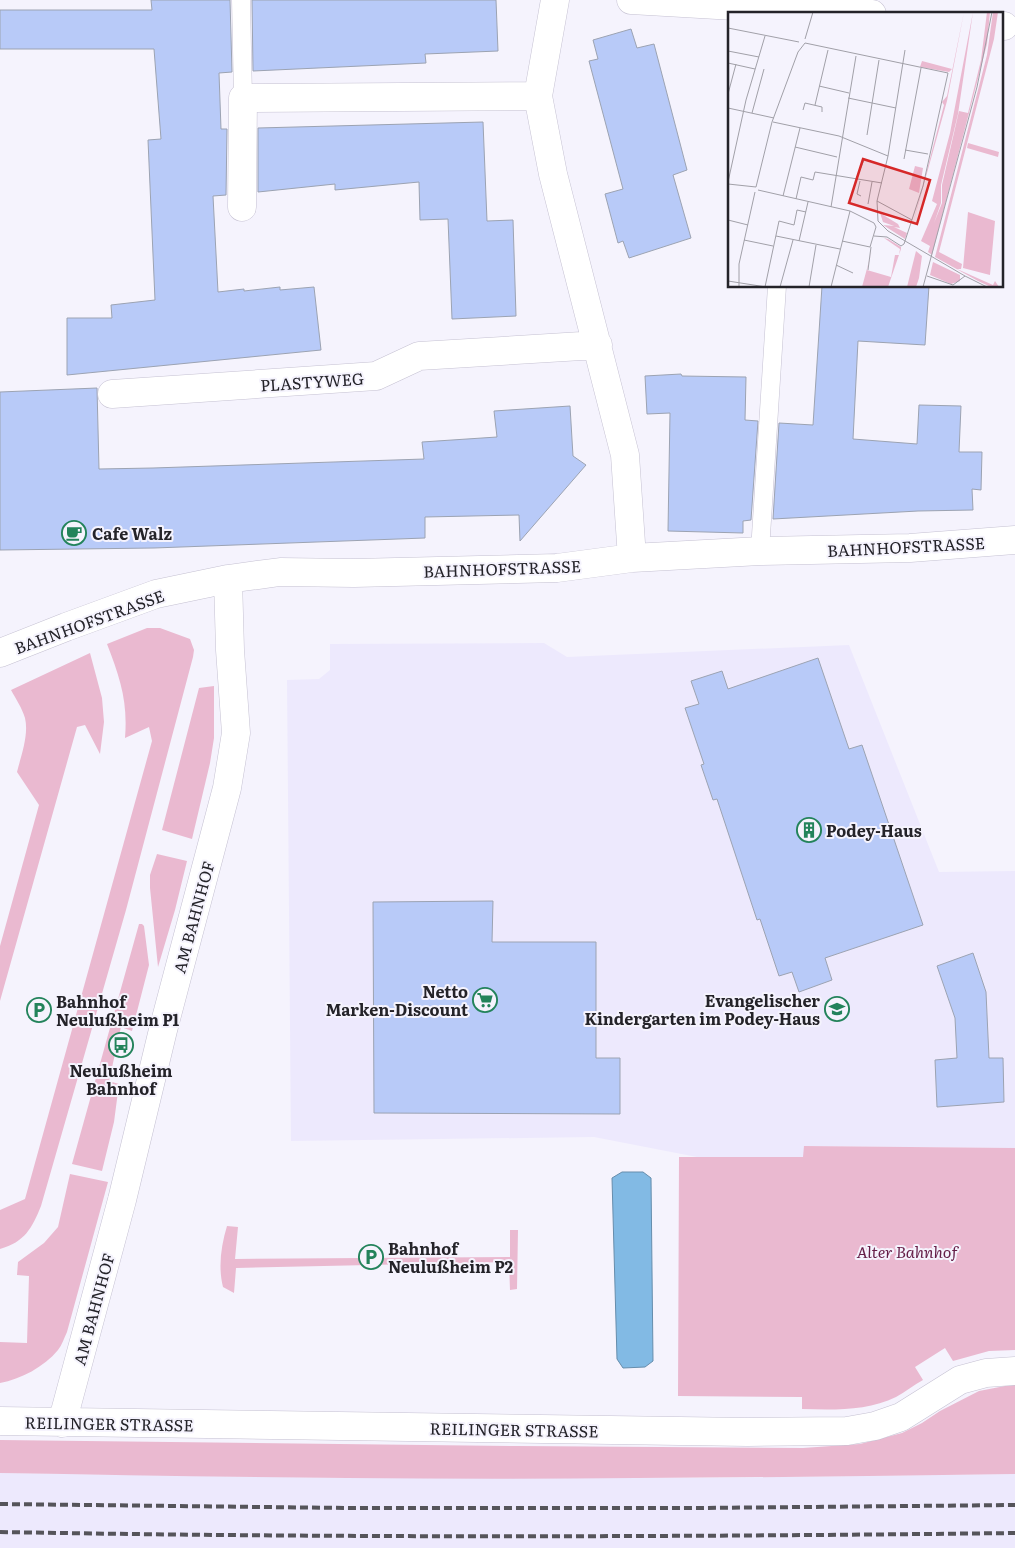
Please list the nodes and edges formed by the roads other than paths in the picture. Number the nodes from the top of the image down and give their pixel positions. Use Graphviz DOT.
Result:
graph roads {
  1 [pos="241,0"];
  2 [pos="554,0"];
  3 [pos="631,0"];
  4 [pos="838,12"];
  5 [pos="538,96"];
  6 [pos="243,98"];
  7 [pos="242,207"];
  8 [pos="777,288"];
  9 [pos="598,345"];
  10 [pos="112,394"];
  11 [pos="1015,540"];
  12 [pos="760,551"];
  13 [pos="632,558"];
  14 [pos="228,579"];
  15 [pos="0,653"];
  16 [pos="1015,1371"];
  17 [pos="0,1421"];
  18 [pos="62,1423"];
  1 -- 6 [label="lane"];
  2 -- 5 [label="street"];
  3 -- 4 [label="street"];
  5 -- 6 [label="street"];
  5 -- 9 [label="street"];
  6 -- 7 [label="street"];
  8 -- 12 [label="lane"];
  9 -- 10 [label="street, PLASTYWEG"];
  9 -- 13 [label="street"];
  11 -- 12 [label="street, BAHNHOFSTRASSE"];
  12 -- 13 [label="street, BAHNHOFSTRASSE"];
  13 -- 14 [label="street, BAHNHOFSTRASSE"];
  14 -- 15 [label="street, BAHNHOFSTRASSE"];
  14 -- 18 [label="street, AM BAHNHOF"];
  16 -- 18 [label="street, REILINGER STRASSE"];
  17 -- 18 [label="street, REILINGER STRASSE"];
}
